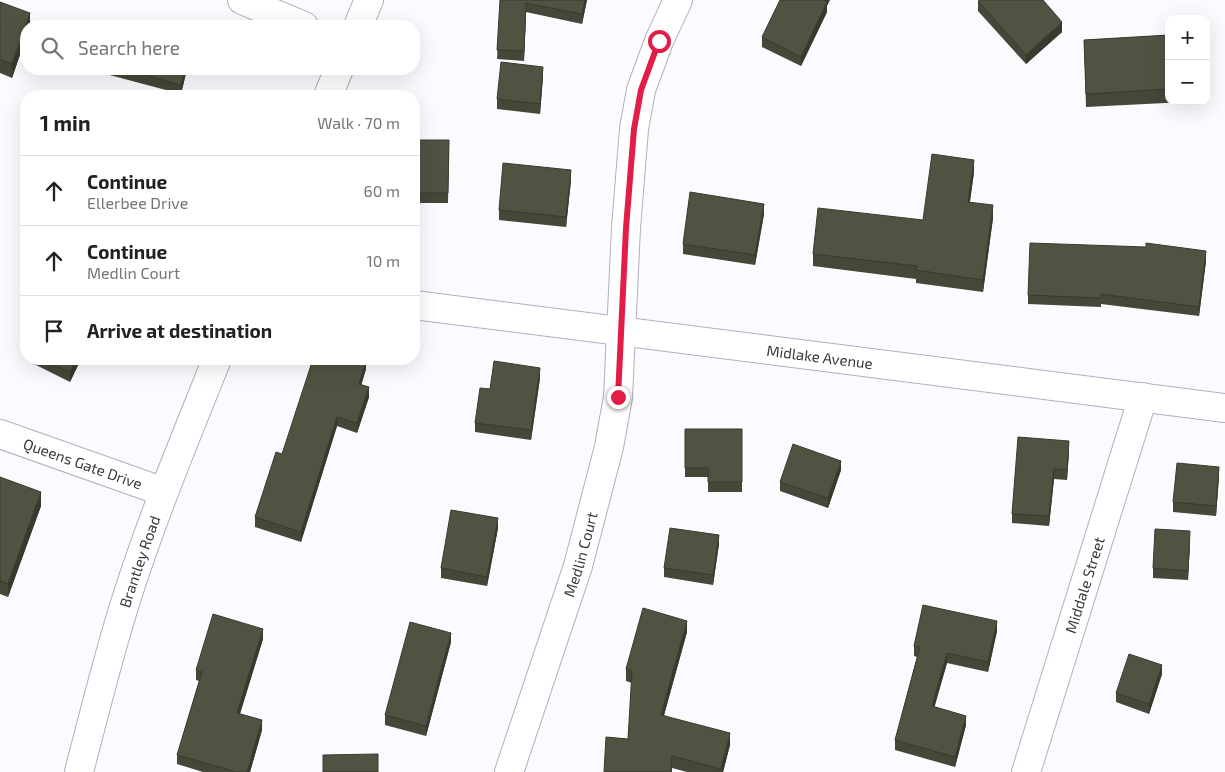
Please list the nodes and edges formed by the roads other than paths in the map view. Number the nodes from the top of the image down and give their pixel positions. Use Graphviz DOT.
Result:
graph roads {
  1 [pos="242,0"];
  2 [pos="369,0"];
  3 [pos="678,0"];
  4 [pos="290,20"];
  5 [pos="361,20"];
  6 [pos="337,75"];
  7 [pos="331,90"];
  8 [pos="420,306"];
  9 [pos="622,332"];
  10 [pos="215,365"];
  11 [pos="1143,397"];
  12 [pos="1225,408"];
  13 [pos="0,434"];
  14 [pos="164,492"];
  15 [pos="79,772"];
  16 [pos="509,772"];
  17 [pos="1026,772"];
  1 -- 4 [label="street"];
  2 -- 5 [label="street"];
  3 -- 9 [label="street, Medlin Court"];
  6 -- 7 [label="street"];
  8 -- 9 [label="street, Midlake Avenue"];
  9 -- 11 [label="street, Midlake Avenue"];
  9 -- 16 [label="street, Medlin Court"];
  10 -- 14 [label="street, Brantley Road"];
  11 -- 12 [label="street, Midlake Avenue"];
  11 -- 17 [label="street, Middale Street"];
  13 -- 14 [label="street, Queens Gate Drive"];
  14 -- 15 [label="street, Brantley Road"];
}
